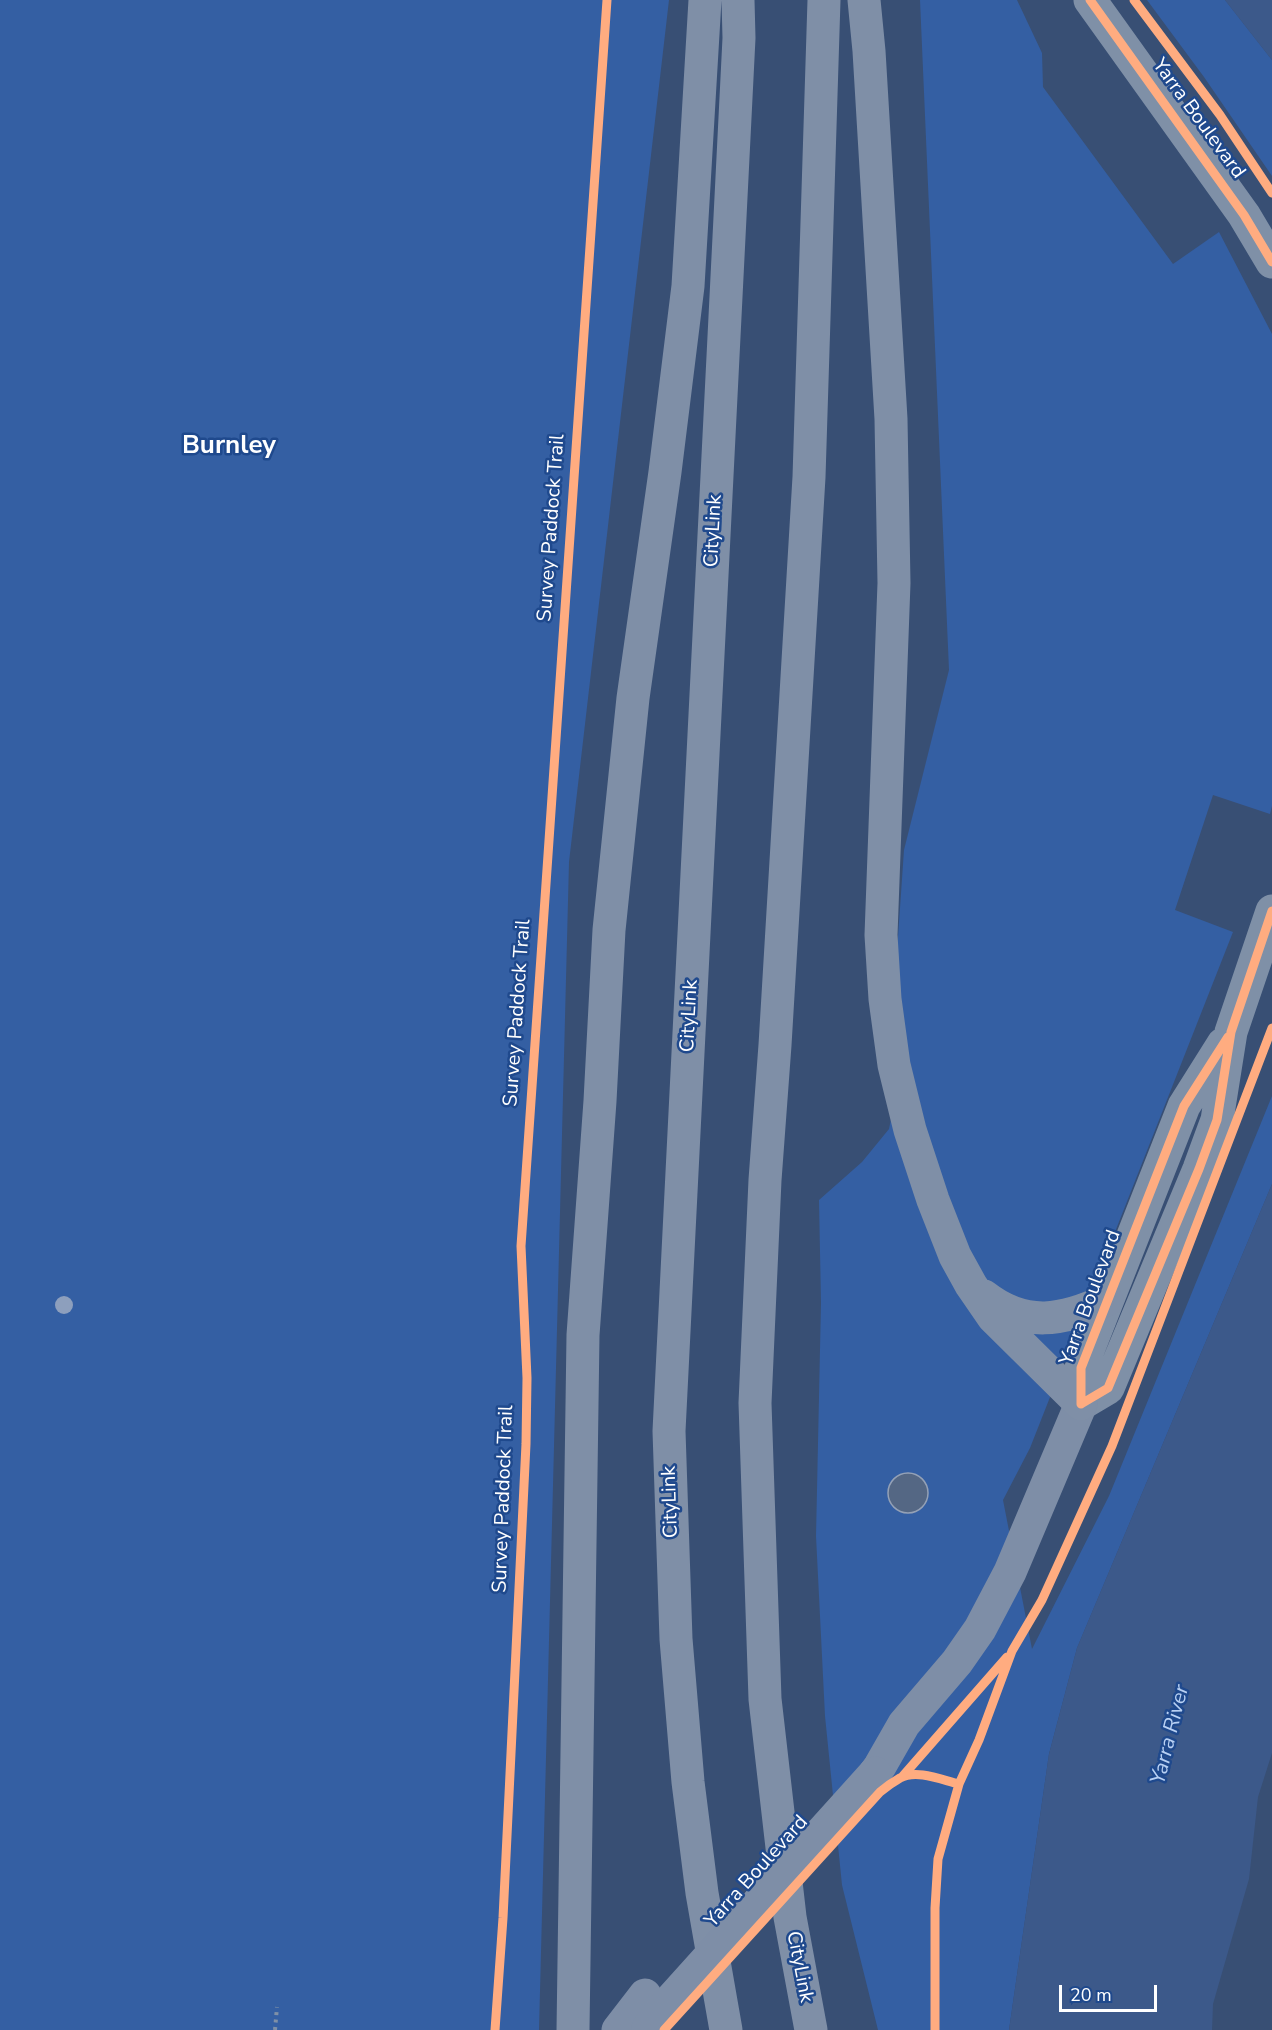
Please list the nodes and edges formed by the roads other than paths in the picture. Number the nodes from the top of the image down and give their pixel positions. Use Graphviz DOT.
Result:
graph roads {
  1 [pos="705,0"];
  2 [pos="738,0"];
  3 [pos="824,0"];
  4 [pos="864,0"];
  5 [pos="1090,0"];
  6 [pos="1272,262"];
  7 [pos="1272,911"];
  8 [pos="1231,1032"];
  9 [pos="971,1285"];
  10 [pos="1107,1300"];
  11 [pos="1081,1404"];
  12 [pos="872,1761"];
  13 [pos="637,2029"];
  14 [pos="573,2030"];
  15 [pos="726,2030"];
  16 [pos="811,2030"];
  1 -- 14 [label="highway"];
  2 -- 15 [label="highway, CityLink"];
  3 -- 16 [label="highway, CityLink"];
  4 -- 9 [label="highway"];
  5 -- 6 [label="street, Yarra Boulevard"];
  7 -- 8 [label="street, Yarra Boulevard"];
  8 -- 10 [label="street, Yarra Boulevard"];
  8 -- 11 [label="street, Yarra Boulevard"];
  9 -- 10 [label="highway"];
  9 -- 11 [label="highway"];
  10 -- 11 [label="street, Yarra Boulevard"];
  11 -- 12 [label="main road, Yarra Boulevard"];
  12 -- 13 [label="main road, Yarra Boulevard, bridge"];
  12 -- 13 [label="main road, Yarra Boulevard"];
}
